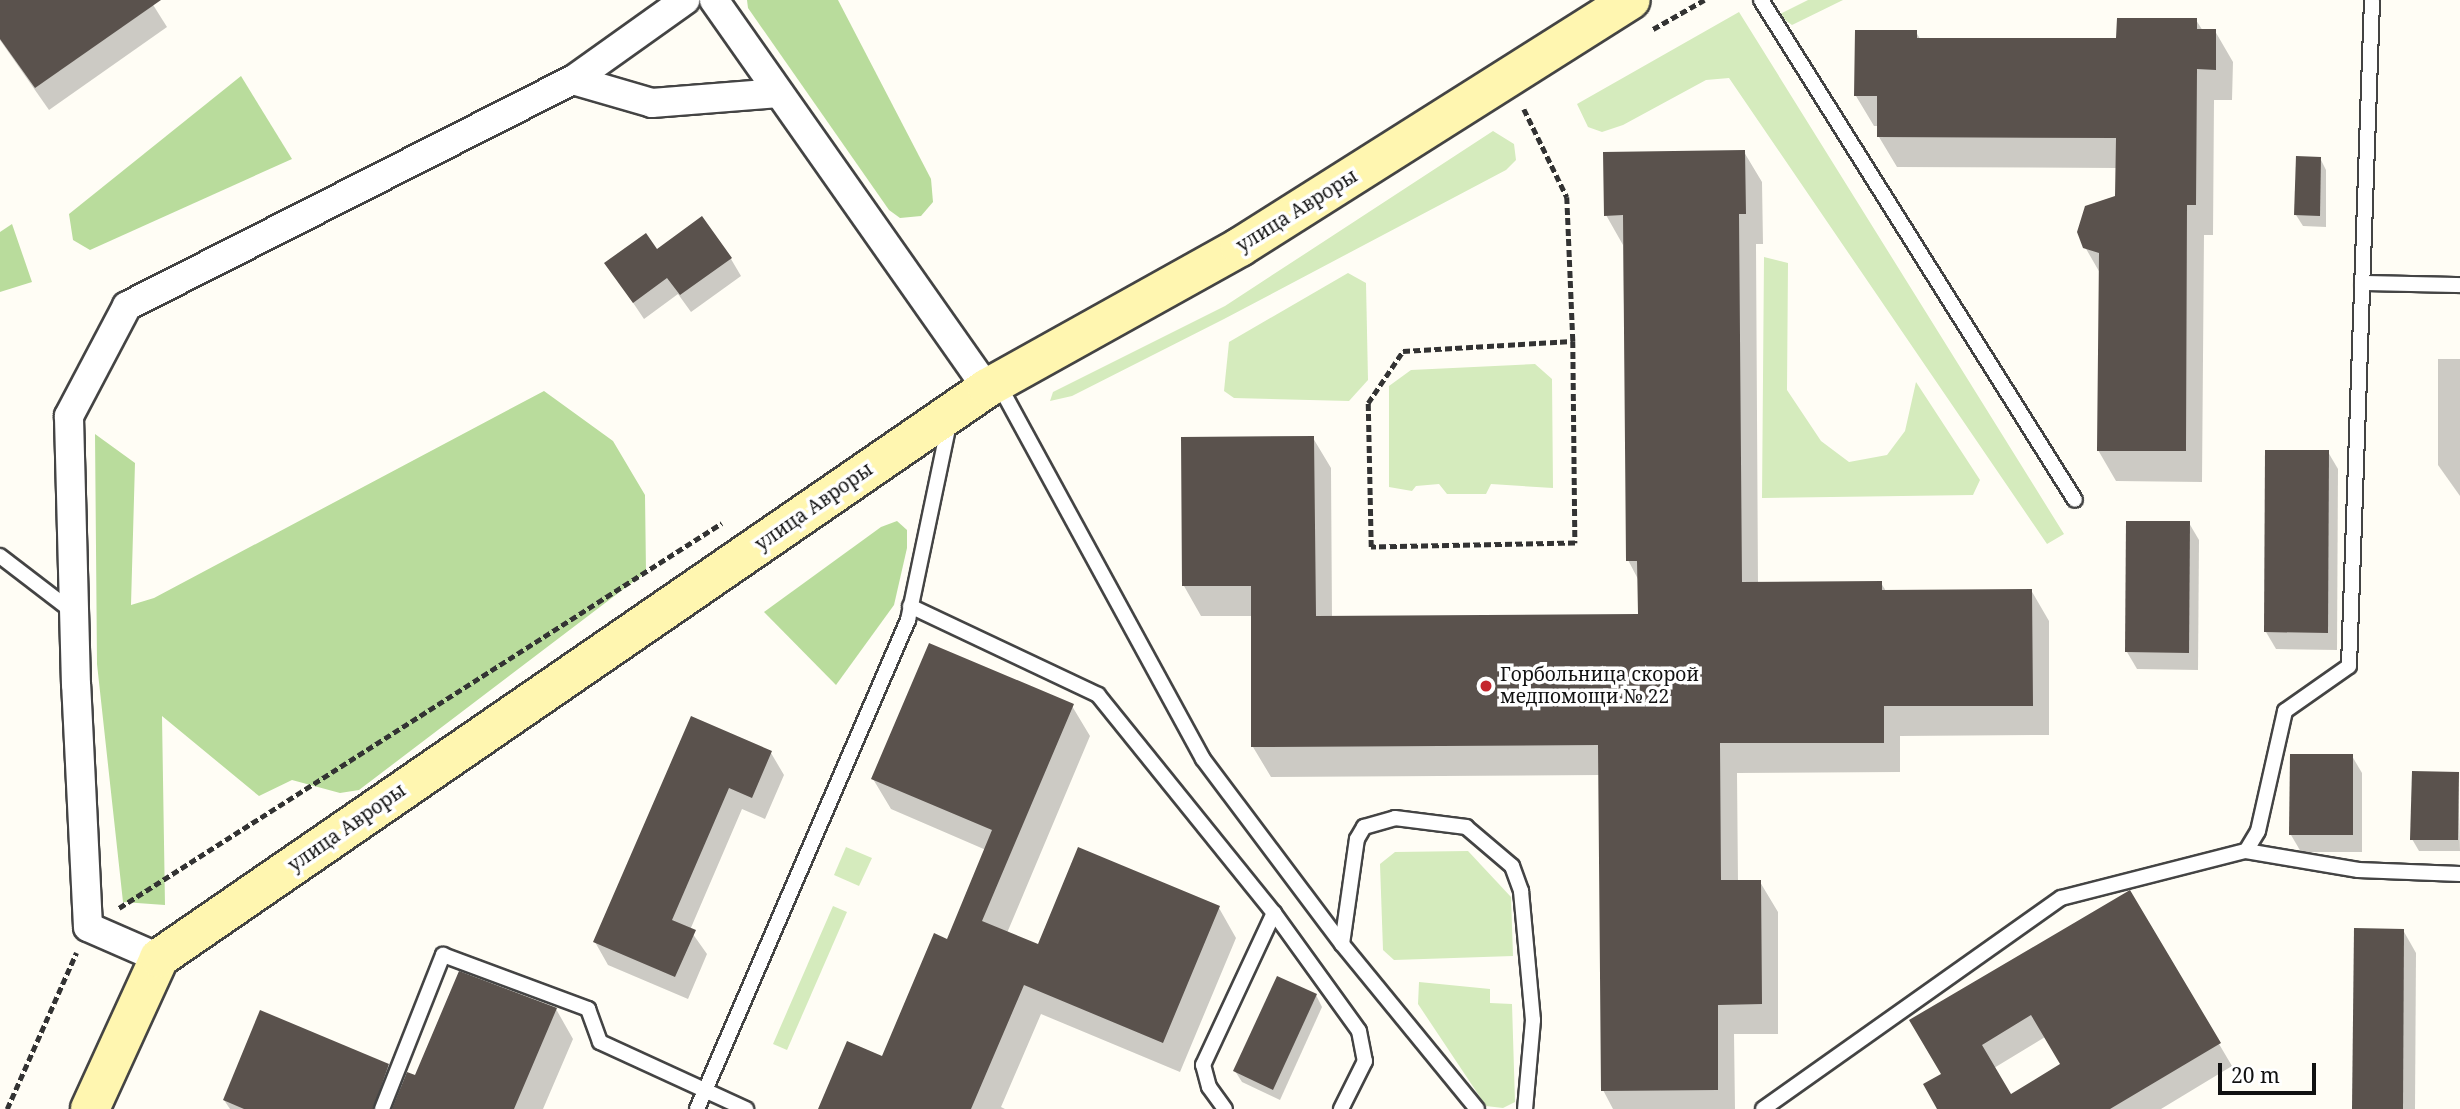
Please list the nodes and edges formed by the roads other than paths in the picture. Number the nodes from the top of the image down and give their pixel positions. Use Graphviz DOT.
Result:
graph roads {
  1 [pos="685,0"];
  2 [pos="714,0"];
  3 [pos="1630,0"];
  4 [pos="1761,0"];
  5 [pos="2372,0"];
  6 [pos="573,80"];
  7 [pos="779,93"];
  8 [pos="2362,283"];
  9 [pos="2460,285"];
  10 [pos="992,385"];
  11 [pos="951,412"];
  12 [pos="2076,500"];
  13 [pos="0,556"];
  14 [pos="910,606"];
  15 [pos="74,613"];
  16 [pos="2246,851"];
  17 [pos="2460,874"];
  18 [pos="1274,914"];
  19 [pos="1342,944"];
  20 [pos="159,958"];
  21 [pos="705,1090"];
  22 [pos="90,1109"];
  23 [pos="382,1109"];
  24 [pos="697,1109"];
  25 [pos="746,1109"];
  26 [pos="1225,1109"];
  27 [pos="1341,1109"];
  28 [pos="1477,1109"];
  29 [pos="1525,1109"];
  30 [pos="1763,1109"];
  1 -- 6 [label="street"];
  2 -- 7 [label="street"];
  3 -- 10 [label="street, улица Авроры"];
  4 -- 12 [label="lane"];
  5 -- 8 [label="lane"];
  6 -- 7 [label="street"];
  6 -- 15 [label="street"];
  7 -- 10 [label="street"];
  8 -- 9 [label="lane"];
  8 -- 16 [label="lane"];
  10 -- 11 [label="street, улица Авроры"];
  10 -- 19 [label="lane"];
  11 -- 14 [label="lane"];
  11 -- 20 [label="street, улица Авроры"];
  13 -- 15 [label="lane"];
  14 -- 18 [label="lane"];
  14 -- 21 [label="lane"];
  15 -- 20 [label="street"];
  16 -- 17 [label="lane"];
  16 -- 30 [label="lane"];
  18 -- 26 [label="lane"];
  18 -- 27 [label="lane"];
  19 -- 28 [label="lane"];
  19 -- 29 [label="lane"];
  20 -- 22 [label="street"];
  21 -- 23 [label="lane"];
  21 -- 24 [label="lane"];
  21 -- 25 [label="lane"];
}
